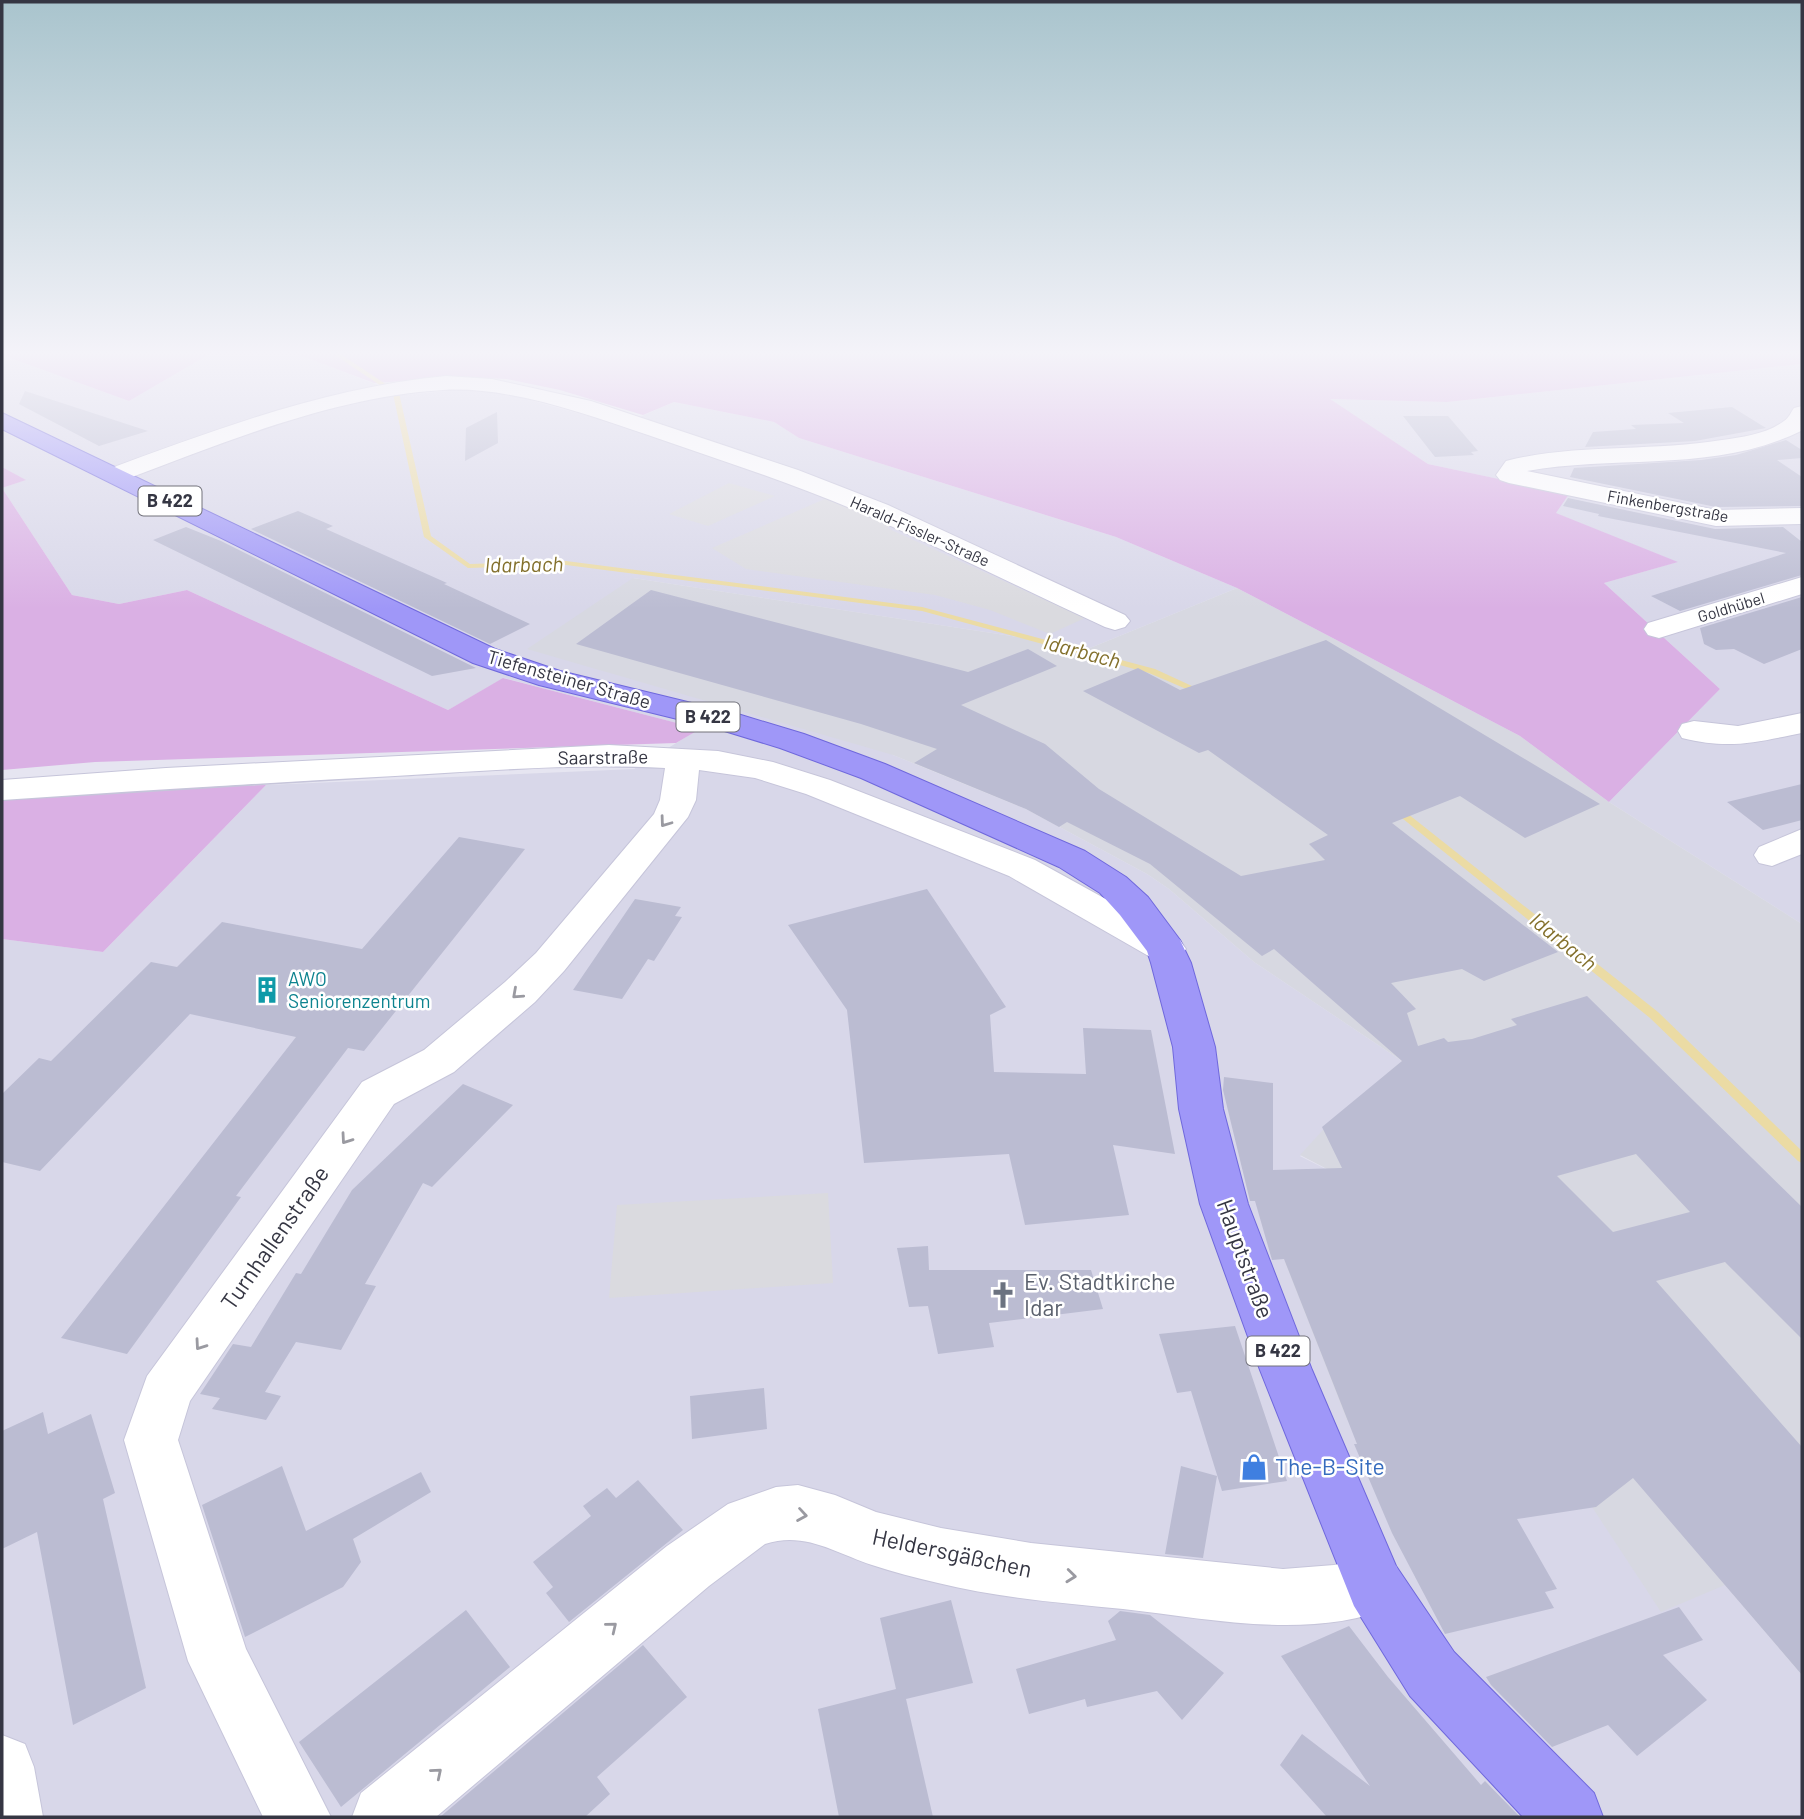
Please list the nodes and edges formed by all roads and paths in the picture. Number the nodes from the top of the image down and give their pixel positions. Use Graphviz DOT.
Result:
graph roads {
  1 [pos="43,440"];
  2 [pos="210,440"];
  3 [pos="684,440"];
  4 [pos="1755,440"];
  5 [pos="115,475"];
  6 [pos="1802,516"];
  7 [pos="1802,585"];
  8 [pos="1115,621"];
  9 [pos="1659,629"];
  10 [pos="1802,723"];
  11 [pos="1694,732"];
  12 [pos="684,758"];
  13 [pos="2,790"];
  14 [pos="1166,949"];
  15 [pos="1375,1586"];
  16 [pos="2,1767"];
  17 [pos="10,1817"];
  18 [pos="298,1817"];
  19 [pos="385,1817"];
  20 [pos="1570,1817"];
  1 -- 5 [label="main road, Tiefensteiner Straße / B 422"];
  2 -- 5 [label="street, Harald-Fissler-Straße"];
  3 -- 8 [label="street, Harald-Fissler-Straße"];
  4 -- 6 [label="street, Finkenbergstraße"];
  5 -- 14 [label="main road, Tiefensteiner Straße / B 422"];
  7 -- 9 [label="street, Goldhübel"];
  10 -- 11 [label="street"];
  12 -- 13 [label="street, Saarstraße"];
  12 -- 14 [label="street, Saarstraße"];
  12 -- 18 [label="street, Turnhallenstraße, one-way"];
  14 -- 15 [label="main road, Hauptstraße / B 422"];
  19 -- 15 [label="street, Heldersgäßchen, one-way"];
  15 -- 20 [label="main road, Hauptstraße / B 422"];
  16 -- 17 [label="street"];
}
